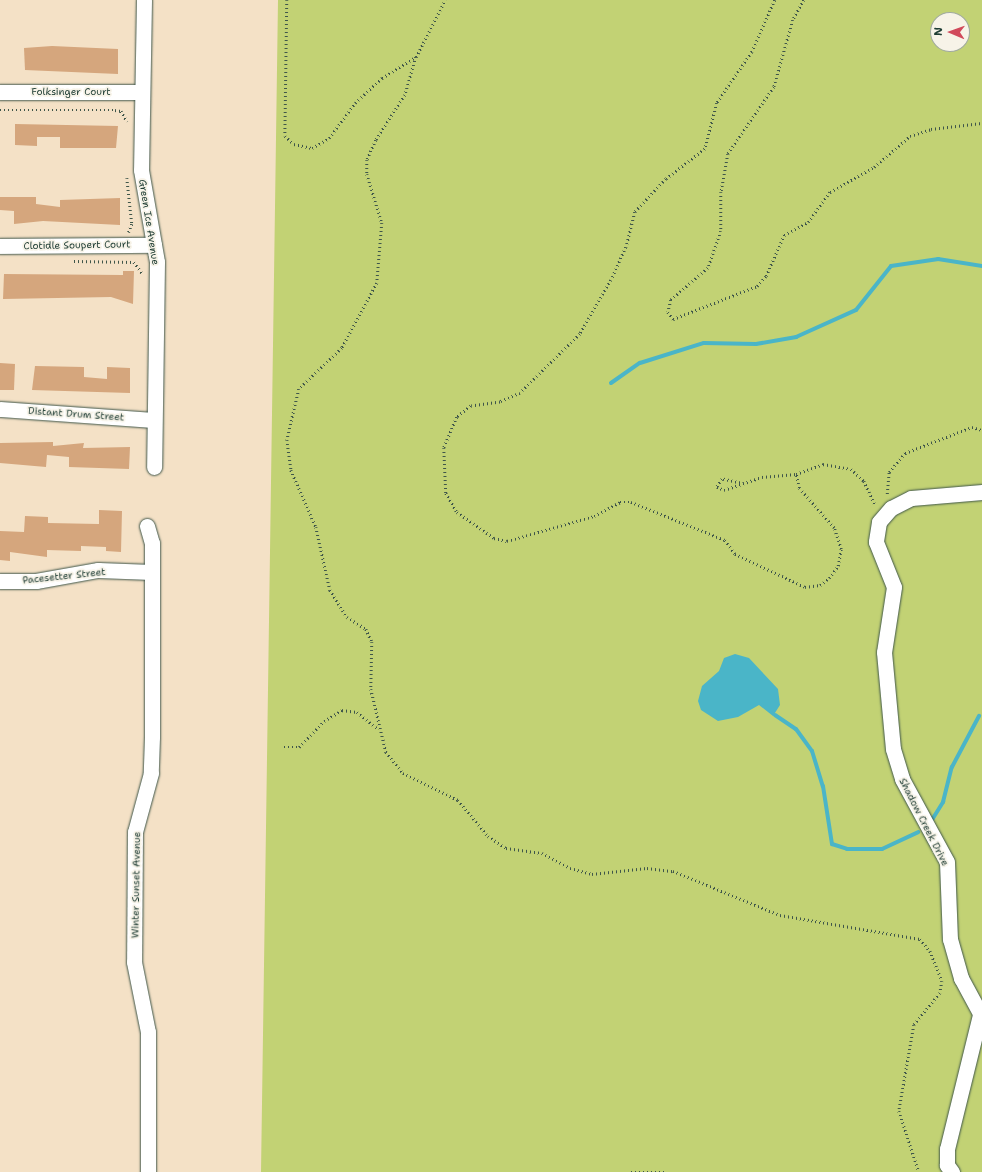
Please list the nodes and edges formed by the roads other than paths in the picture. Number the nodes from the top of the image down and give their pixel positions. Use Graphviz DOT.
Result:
graph roads {
  1 [pos="144,0"];
  2 [pos="0,92"];
  3 [pos="142,92"];
  4 [pos="154,245"];
  5 [pos="0,246"];
  6 [pos="0,409"];
  7 [pos="153,420"];
  8 [pos="154,467"];
  9 [pos="982,492"];
  10 [pos="147,526"];
  11 [pos="152,572"];
  12 [pos="0,580"];
  13 [pos="981,1016"];
  14 [pos="148,1172"];
  15 [pos="952,1172"];
  1 -- 3 [label="street, Green Ice Avenue"];
  2 -- 3 [label="street, Folksinger Court"];
  3 -- 4 [label="street, Green Ice Avenue"];
  4 -- 5 [label="street, Clotidle Soupert Court"];
  4 -- 7 [label="street, Green Ice Avenue"];
  6 -- 7 [label="street, Distant Drum Street"];
  7 -- 8 [label="street, Green Ice Avenue"];
  9 -- 13 [label="street, Shadow Creek Drive"];
  10 -- 11 [label="street, Winter Sunset Avenue"];
  11 -- 12 [label="street, Pacesetter Street"];
  11 -- 14 [label="street, Winter Sunset Avenue"];
  13 -- 15 [label="street"];
}
